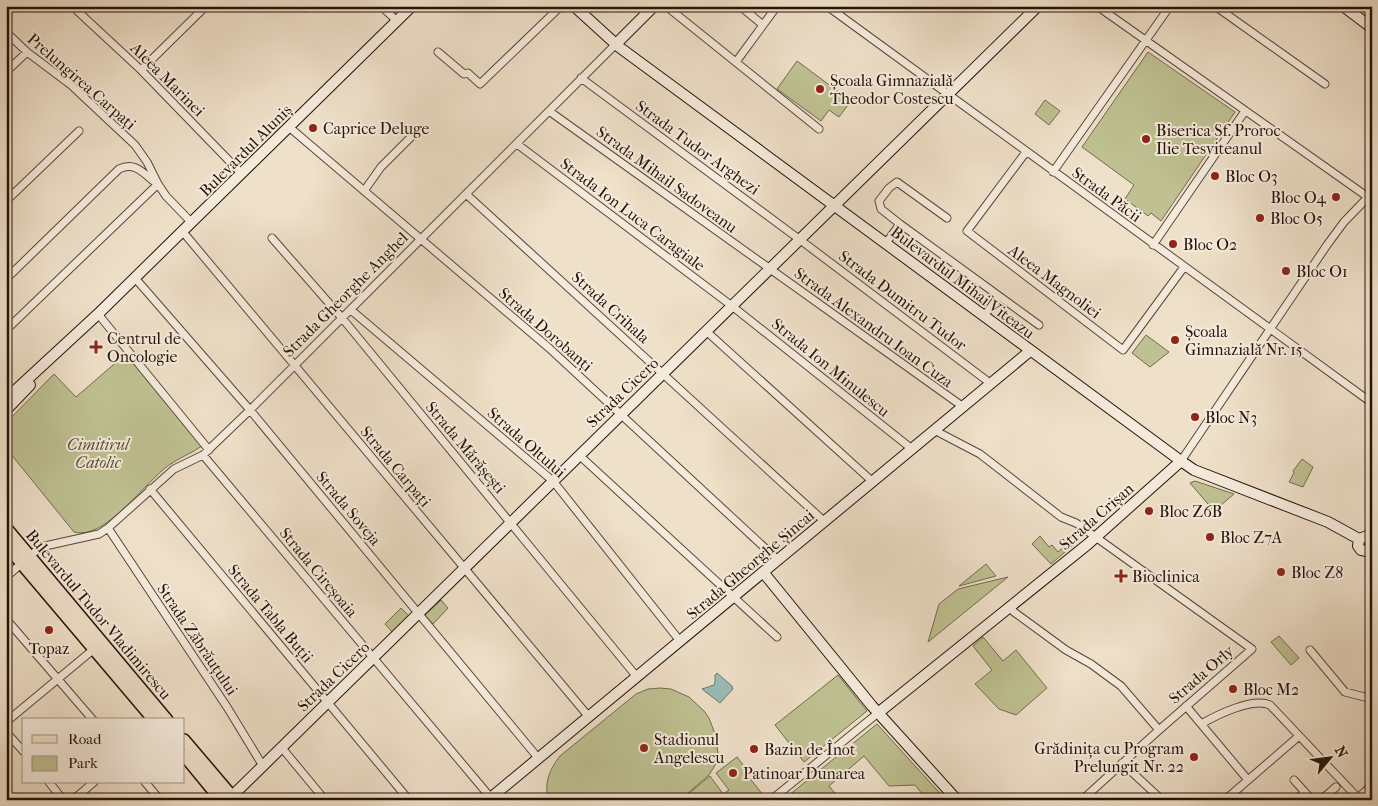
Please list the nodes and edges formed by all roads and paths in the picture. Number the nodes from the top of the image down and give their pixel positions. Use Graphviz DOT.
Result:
graph roads {
  1 [pos="72,6"];
  2 [pos="206,6"];
  3 [pos="381,6"];
  4 [pos="412,6"];
  5 [pos="561,6"];
  6 [pos="574,6"];
  7 [pos="654,6"];
  8 [pos="666,6"];
  9 [pos="740,6"];
  10 [pos="777,6"];
  11 [pos="827,6"];
  12 [pos="1038,6"];
  13 [pos="1097,6"];
  14 [pos="1170,6"];
  15 [pos="1215,6"];
  16 [pos="1343,6"];
  17 [pos="397,21"];
  18 [pos="763,25"];
  19 [pos="1372,28"];
  20 [pos="6,32"];
  21 [pos="1146,41"];
  22 [pos="616,44"];
  23 [pos="27,52"];
  24 [pos="438,52"];
  25 [pos="736,62"];
  26 [pos="141,70"];
  27 [pos="6,72"];
  28 [pos="581,78"];
  29 [pos="1325,84"];
  30 [pos="948,94"];
  31 [pos="549,111"];
  32 [pos="1245,111"];
  33 [pos="289,127"];
  34 [pos="819,129"];
  35 [pos="79,131"];
  36 [pos="414,134"];
  37 [pos="517,144"];
  38 [pos="1026,152"];
  39 [pos="1053,172"];
  40 [pos="242,174"];
  41 [pos="158,184"];
  42 [pos="364,191"];
  43 [pos="466,194"];
  44 [pos="1370,197"];
  45 [pos="6,201"];
  46 [pos="835,206"];
  47 [pos="947,218"];
  48 [pos="192,223"];
  49 [pos="900,224"];
  50 [pos="183,232"];
  51 [pos="272,238"];
  52 [pos="799,239"];
  53 [pos="420,240"];
  54 [pos="886,243"];
  55 [pos="1153,245"];
  56 [pos="1184,267"];
  57 [pos="770,269"];
  58 [pos="135,278"];
  59 [pos="6,279"];
  60 [pos="999,296"];
  61 [pos="732,306"];
  62 [pos="350,310"];
  63 [pos="98,314"];
  64 [pos="984,316"];
  65 [pos="342,318"];
  66 [pos="1039,325"];
  67 [pos="6,330"];
  68 [pos="706,331"];
  69 [pos="1271,331"];
  70 [pos="1030,351"];
  71 [pos="295,365"];
  72 [pos="663,373"];
  73 [pos="990,383"];
  74 [pos="6,399"];
  75 [pos="1372,403"];
  76 [pos="962,406"];
  77 [pos="6,410"];
  78 [pos="250,410"];
  79 [pos="621,415"];
  80 [pos="934,430"];
  81 [pos="912,449"];
  82 [pos="206,452"];
  83 [pos="579,455"];
  84 [pos="1182,462"];
  85 [pos="553,481"];
  86 [pos="873,482"];
  87 [pos="150,490"];
  88 [pos="825,522"];
  89 [pos="511,523"];
  90 [pos="6,528"];
  91 [pos="108,528"];
  92 [pos="1095,538"];
  93 [pos="6,544"];
  94 [pos="1371,544"];
  95 [pos="25,560"];
  96 [pos="778,560"];
  97 [pos="464,569"];
  98 [pos="763,572"];
  99 [pos="6,577"];
  100 [pos="734,596"];
  101 [pos="1010,607"];
  102 [pos="419,614"];
  103 [pos="6,619"];
  104 [pos="777,638"];
  105 [pos="680,641"];
  106 [pos="94,649"];
  107 [pos="1310,650"];
  108 [pos="373,658"];
  109 [pos="637,677"];
  110 [pos="58,679"];
  111 [pos="1371,698"];
  112 [pos="328,702"];
  113 [pos="1186,706"];
  114 [pos="878,713"];
  115 [pos="589,717"];
  116 [pos="91,718"];
  117 [pos="152,718"];
  118 [pos="165,718"];
  119 [pos="6,722"];
  120 [pos="1201,724"];
  121 [pos="1159,730"];
  122 [pos="6,732"];
  123 [pos="1299,736"];
  124 [pos="185,741"];
  125 [pos="282,748"];
  126 [pos="22,750"];
  127 [pos="185,756"];
  128 [pos="539,759"];
  129 [pos="1122,763"];
  130 [pos="263,766"];
  131 [pos="1248,780"];
  132 [pos="1294,780"];
  133 [pos="51,784"];
  134 [pos="92,784"];
  135 [pos="147,784"];
  136 [pos="1372,785"];
  137 [pos="1336,787"];
  138 [pos="1305,792"];
  139 [pos="229,799"];
  140 [pos="489,799"];
  141 [pos="1357,799"];
  142 [pos="63,800"];
  143 [pos="73,800"];
  144 [pos="160,800"];
  145 [pos="325,800"];
  146 [pos="409,800"];
  147 [pos="771,800"];
  148 [pos="957,800"];
  149 [pos="1082,800"];
  150 [pos="1162,800"];
  151 [pos="1225,800"];
  152 [pos="1296,800"];
  153 [pos="1312,800"];
  154 [pos="1321,800"];
  1 -- 26 [label="street, Aleea Marinei"];
  2 -- 26 [label="street"];
  3 -- 17 [label="street"];
  4 -- 17 [label="street, Bulevardul Aluniș"];
  5 -- 24 [label="street"];
  6 -- 22 [label="street, Bulevardul Mihai Viteazu"];
  7 -- 22 [label="street, Strada Gheorghe Anghel"];
  8 -- 25 [label="street"];
  9 -- 18 [label="street"];
  10 -- 18 [label="street"];
  11 -- 30 [label="street, Strada Păcii"];
  12 -- 30 [label="street, Strada Cicero"];
  13 -- 21 [label="street"];
  14 -- 21 [label="street"];
  15 -- 29 [label="street"];
  16 -- 19 [label="street"];
  17 -- 33 [label="street, Bulevardul Aluniș"];
  18 -- 25 [label="street"];
  20 -- 23 [label="street, Prelungirea Carpați"];
  21 -- 32 [label="street"];
  21 -- 39 [label="street"];
  22 -- 28 [label="street, Strada Gheorghe Anghel"];
  22 -- 46 [label="street, Bulevardul Mihai Viteazu"];
  23 -- 27 [label="street"];
  23 -- 41 [label="street, Prelungirea Carpați"];
  25 -- 34 [label="street"];
  26 -- 40 [label="street, Aleea Marinei"];
  28 -- 31 [label="street, Strada Gheorghe Anghel"];
  28 -- 52 [label="street, Strada Tudor Arghezi"];
  30 -- 38 [label="street, Strada Păcii"];
  30 -- 46 [label="street, Strada Cicero"];
  31 -- 37 [label="street, Strada Gheorghe Anghel"];
  31 -- 57 [label="street, Strada Mihail Sadoveanu"];
  32 -- 44 [label="street"];
  32 -- 55 [label="street"];
  33 -- 40 [label="street, Bulevardul Aluniș"];
  33 -- 42 [label="street, Strada Dorobanți"];
  35 -- 45 [label="street"];
  36 -- 42 [label="street"];
  37 -- 43 [label="street, Strada Gheorghe Anghel"];
  37 -- 61 [label="street, Strada Ion Luca Caragiale"];
  38 -- 39 [label="street, Strada Păcii"];
  38 -- 56 [label="street, Aleea Magnoliei"];
  39 -- 55 [label="street, Strada Păcii"];
  40 -- 48 [label="street, Bulevardul Aluniș"];
  41 -- 48 [label="street, Prelungirea Carpați"];
  41 -- 59 [label="street"];
  41 -- 67 [label="street"];
  42 -- 53 [label="street, Strada Dorobanți"];
  43 -- 53 [label="street, Strada Gheorghe Anghel"];
  43 -- 72 [label="street, Strada Crihala"];
  44 -- 69 [label="street, Strada Crișan"];
  46 -- 52 [label="street, Strada Cicero"];
  46 -- 54 [label="street, Bulevardul Mihai Viteazu"];
  47 -- 49 [label="street"];
  48 -- 50 [label="street, Bulevardul Aluniș"];
  49 -- 54 [label="street"];
  49 -- 60 [label="street"];
  50 -- 58 [label="street, Bulevardul Aluniș"];
  50 -- 71 [label="street, Strada Carpați"];
  51 -- 65 [label="street, Strada Mărășești"];
  52 -- 57 [label="street, Strada Cicero"];
  52 -- 73 [label="street, Strada Dumitru Tudor"];
  53 -- 62 [label="street, Strada Gheorghe Anghel"];
  53 -- 79 [label="street, Strada Dorobanți"];
  54 -- 64 [label="street, Bulevardul Mihai Viteazu"];
  55 -- 56 [label="street, Strada Păcii"];
  56 -- 69 [label="street, Strada Păcii"];
  57 -- 61 [label="street, Strada Cicero"];
  57 -- 76 [label="street, Strada Alexandru Ioan Cuza"];
  58 -- 63 [label="street, Bulevardul Aluniș"];
  58 -- 78 [label="street, Strada Soveja"];
  60 -- 64 [label="street"];
  60 -- 66 [label="street"];
  61 -- 68 [label="street, Strada Cicero"];
  61 -- 81 [label="street, Strada Ion Minulescu"];
  62 -- 65 [label="street, Strada Gheorghe Anghel"];
  62 -- 85 [label="street, Strada Oltului"];
  63 -- 74 [label="street, Bulevardul Aluniș"];
  63 -- 77 [label="street, Bulevardul Aluniș"];
  63 -- 82 [label="street, Strada Cireșoaia"];
  64 -- 70 [label="street, Bulevardul Mihai Viteazu"];
  65 -- 71 [label="street, Strada Gheorghe Anghel"];
  65 -- 89 [label="street, Strada Mărășești"];
  68 -- 72 [label="street, Strada Cicero"];
  68 -- 86 [label="street"];
  69 -- 75 [label="street, Strada Păcii"];
  69 -- 84 [label="street, Strada Crișan"];
  70 -- 73 [label="street, Strada Gheorghe Șincai"];
  70 -- 84 [label="street, Bulevardul Mihai Viteazu"];
  71 -- 78 [label="street, Strada Gheorghe Anghel"];
  71 -- 97 [label="street, Strada Carpați"];
  72 -- 79 [label="street, Strada Cicero"];
  72 -- 88 [label="street, Strada Crihala"];
  73 -- 76 [label="street, Strada Gheorghe Șincai"];
  76 -- 80 [label="street, Strada Gheorghe Șincai"];
  78 -- 82 [label="street, Strada Gheorghe Anghel"];
  78 -- 102 [label="street, Strada Soveja"];
  79 -- 83 [label="street, Strada Cicero"];
  79 -- 96 [label="street, Strada Dorobanți"];
  80 -- 81 [label="street, Strada Gheorghe Șincai"];
  80 -- 92 [label="street, Strada Orly"];
  81 -- 86 [label="street, Strada Gheorghe Șincai"];
  82 -- 87 [label="street, Strada Gheorghe Anghel"];
  82 -- 108 [label="street, Strada Cireșoaia"];
  83 -- 85 [label="street, Strada Cicero"];
  83 -- 100 [label="street"];
  84 -- 92 [label="street, Strada Crișan"];
  84 -- 94 [label="street, Bulevardul Mihai Viteazu"];
  85 -- 89 [label="street, Strada Cicero"];
  85 -- 105 [label="street, Strada Oltului"];
  86 -- 88 [label="street, Strada Gheorghe Șincai"];
  87 -- 91 [label="street, Strada Gheorghe Anghel"];
  87 -- 112 [label="street, Strada Tabla Buții"];
  88 -- 96 [label="street, Strada Gheorghe Șincai"];
  89 -- 97 [label="street, Strada Cicero"];
  89 -- 109 [label="street, Strada Mărășești"];
  90 -- 95 [label="main road, Bulevardul Tudor Vladimirescu"];
  91 -- 95 [label="street, Strada Gheorghe Anghel"];
  91 -- 130 [label="street, Strada Zăbrăuțului"];
  92 -- 101 [label="street, Strada Crișan"];
  92 -- 113 [label="street, Strada Orly"];
  93 -- 95 [label="main road, Bulevardul Tudor Vladimirescu"];
  95 -- 99 [label="street, Strada Gheorghe Anghel"];
  95 -- 106 [label="main road, Bulevardul Tudor Vladimirescu"];
  95 -- 118 [label="main road, Bulevardul Tudor Vladimirescu"];
  96 -- 98 [label="street, Strada Gheorghe Șincai"];
  97 -- 102 [label="street, Strada Cicero"];
  97 -- 115 [label="street, Strada Carpați"];
  98 -- 100 [label="street, Strada Gheorghe Șincai"];
  98 -- 114 [label="street"];
  100 -- 104 [label="street"];
  100 -- 105 [label="street, Strada Gheorghe Șincai"];
  101 -- 114 [label="street, Strada Crișan"];
  101 -- 121 [label="street"];
  102 -- 108 [label="street, Strada Cicero"];
  102 -- 128 [label="street, Strada Soveja"];
  103 -- 110 [label="street"];
  105 -- 109 [label="street, Strada Gheorghe Șincai"];
  106 -- 110 [label="street"];
  106 -- 117 [label="main road, Bulevardul Tudor Vladimirescu"];
  107 -- 111 [label="street"];
  108 -- 112 [label="street, Strada Cicero"];
  108 -- 140 [label="street, Strada Cireșoaia"];
  109 -- 115 [label="street, Strada Gheorghe Șincai"];
  110 -- 116 [label="street"];
  110 -- 119 [label="street"];
  112 -- 125 [label="street, Strada Cicero"];
  112 -- 146 [label="street, Strada Tabla Buții"];
  113 -- 120 [label="street"];
  113 -- 121 [label="street, Strada Orly"];
  114 -- 147 [label="street, Strada Crișan"];
  114 -- 148 [label="street"];
  115 -- 128 [label="street, Strada Gheorghe Șincai"];
  120 -- 123 [label="street"];
  120 -- 131 [label="street"];
  121 -- 129 [label="street, Strada Orly"];
  122 -- 126 [label="street"];
  123 -- 131 [label="street"];
  123 -- 141 [label="street"];
  124 -- 139 [label="main road"];
  125 -- 130 [label="street, Strada Cicero"];
  125 -- 145 [label="street"];
  127 -- 139 [label="main road"];
  128 -- 140 [label="street, Strada Gheorghe Șincai"];
  129 -- 149 [label="street, Strada Orly"];
  129 -- 150 [label="street"];
  130 -- 139 [label="street, Strada Cicero"];
  131 -- 151 [label="street"];
  132 -- 138 [label="street"];
  133 -- 142 [label="street"];
  134 -- 143 [label="street"];
  135 -- 144 [label="street"];
  136 -- 141 [label="street"];
  137 -- 154 [label="street"];
  138 -- 152 [label="street"];
  138 -- 153 [label="street"];
}
